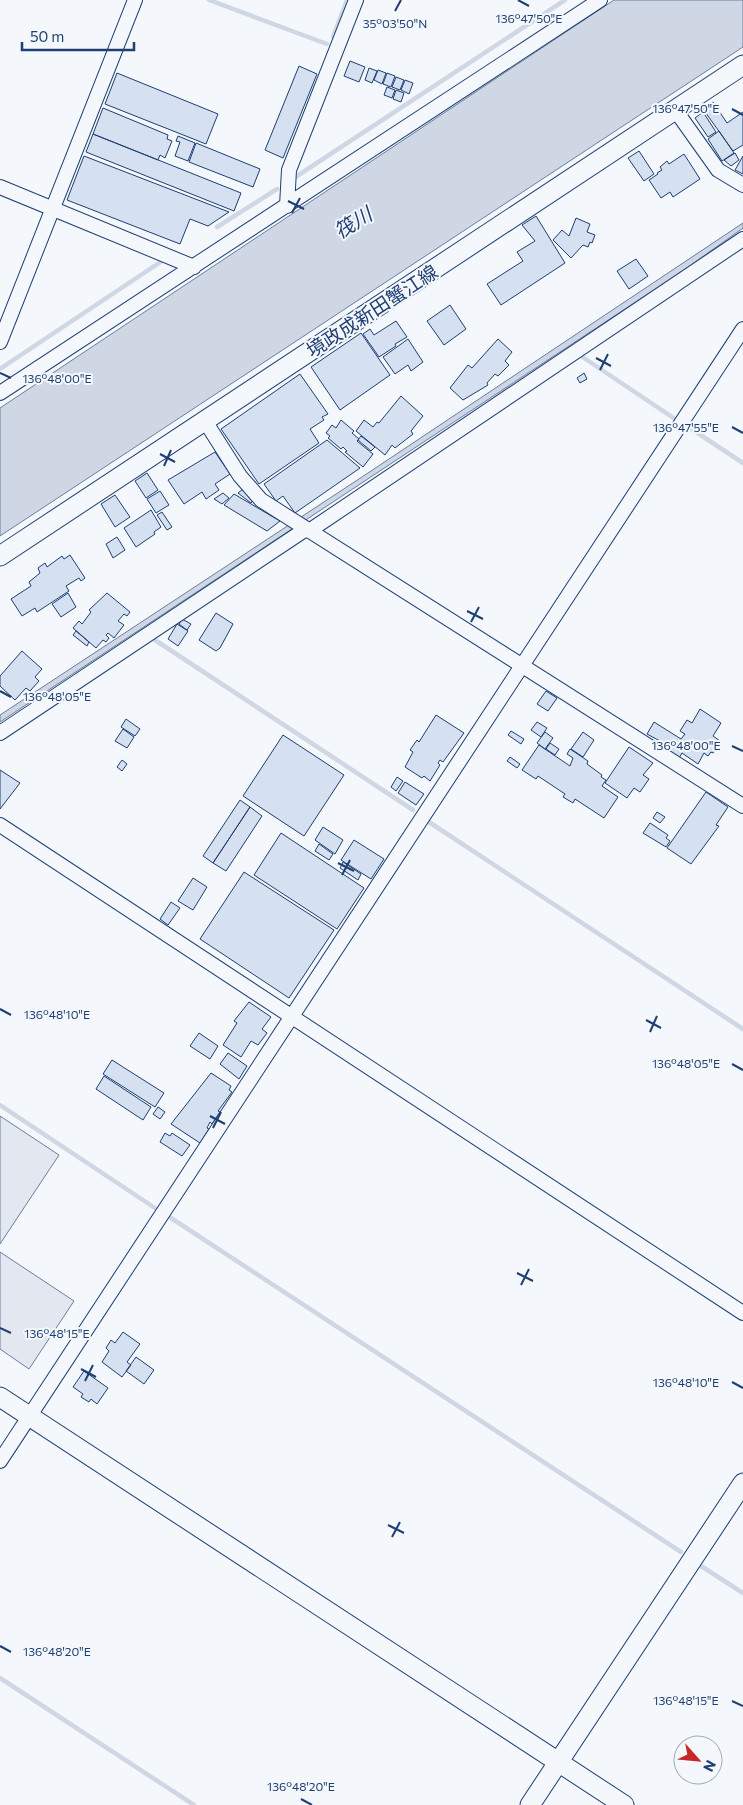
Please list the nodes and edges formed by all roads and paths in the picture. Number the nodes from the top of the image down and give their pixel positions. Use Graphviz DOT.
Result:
graph roads {
  1 [pos="135,0"];
  2 [pos="356,0"];
  3 [pos="600,0"];
  4 [pos="743,65"];
  5 [pos="676,111"];
  6 [pos="743,185"];
  7 [pos="0,187"];
  8 [pos="287,206"];
  9 [pos="54,208"];
  10 [pos="743,239"];
  11 [pos="194,267"];
  12 [pos="743,329"];
  13 [pos="0,342"];
  14 [pos="0,393"];
  15 [pos="204,421"];
  16 [pos="302,527"];
  17 [pos="0,556"];
  18 [pos="523,666"];
  19 [pos="0,733"];
  20 [pos="743,806"];
  21 [pos="0,825"];
  22 [pos="290,1016"];
  23 [pos="743,1313"];
  24 [pos="0,1397"];
  25 [pos="30,1417"];
  26 [pos="0,1462"];
  27 [pos="743,1483"];
  28 [pos="559,1762"];
  29 [pos="530,1805"];
  30 [pos="624,1805"];
  1 -- 9 [label="street"];
  2 -- 8 [label="street"];
  3 -- 8 [label="street"];
  4 -- 5 [label="street, 境政成新田蟹江線"];
  5 -- 6 [label="street"];
  5 -- 15 [label="street, 境政成新田蟹江線"];
  7 -- 9 [label="street"];
  8 -- 11 [label="street"];
  9 -- 11 [label="street"];
  9 -- 13 [label="street"];
  10 -- 16 [label="street"];
  11 -- 14 [label="street"];
  12 -- 18 [label="street"];
  15 -- 16 [label="street"];
  15 -- 17 [label="street, 境政成新田蟹江線"];
  16 -- 18 [label="street"];
  16 -- 19 [label="street"];
  18 -- 20 [label="street"];
  18 -- 22 [label="street"];
  21 -- 22 [label="street"];
  22 -- 23 [label="street"];
  22 -- 25 [label="street"];
  24 -- 25 [label="street"];
  25 -- 26 [label="street"];
  25 -- 28 [label="street"];
  27 -- 28 [label="street"];
  28 -- 29 [label="street"];
  28 -- 30 [label="street"];
}
